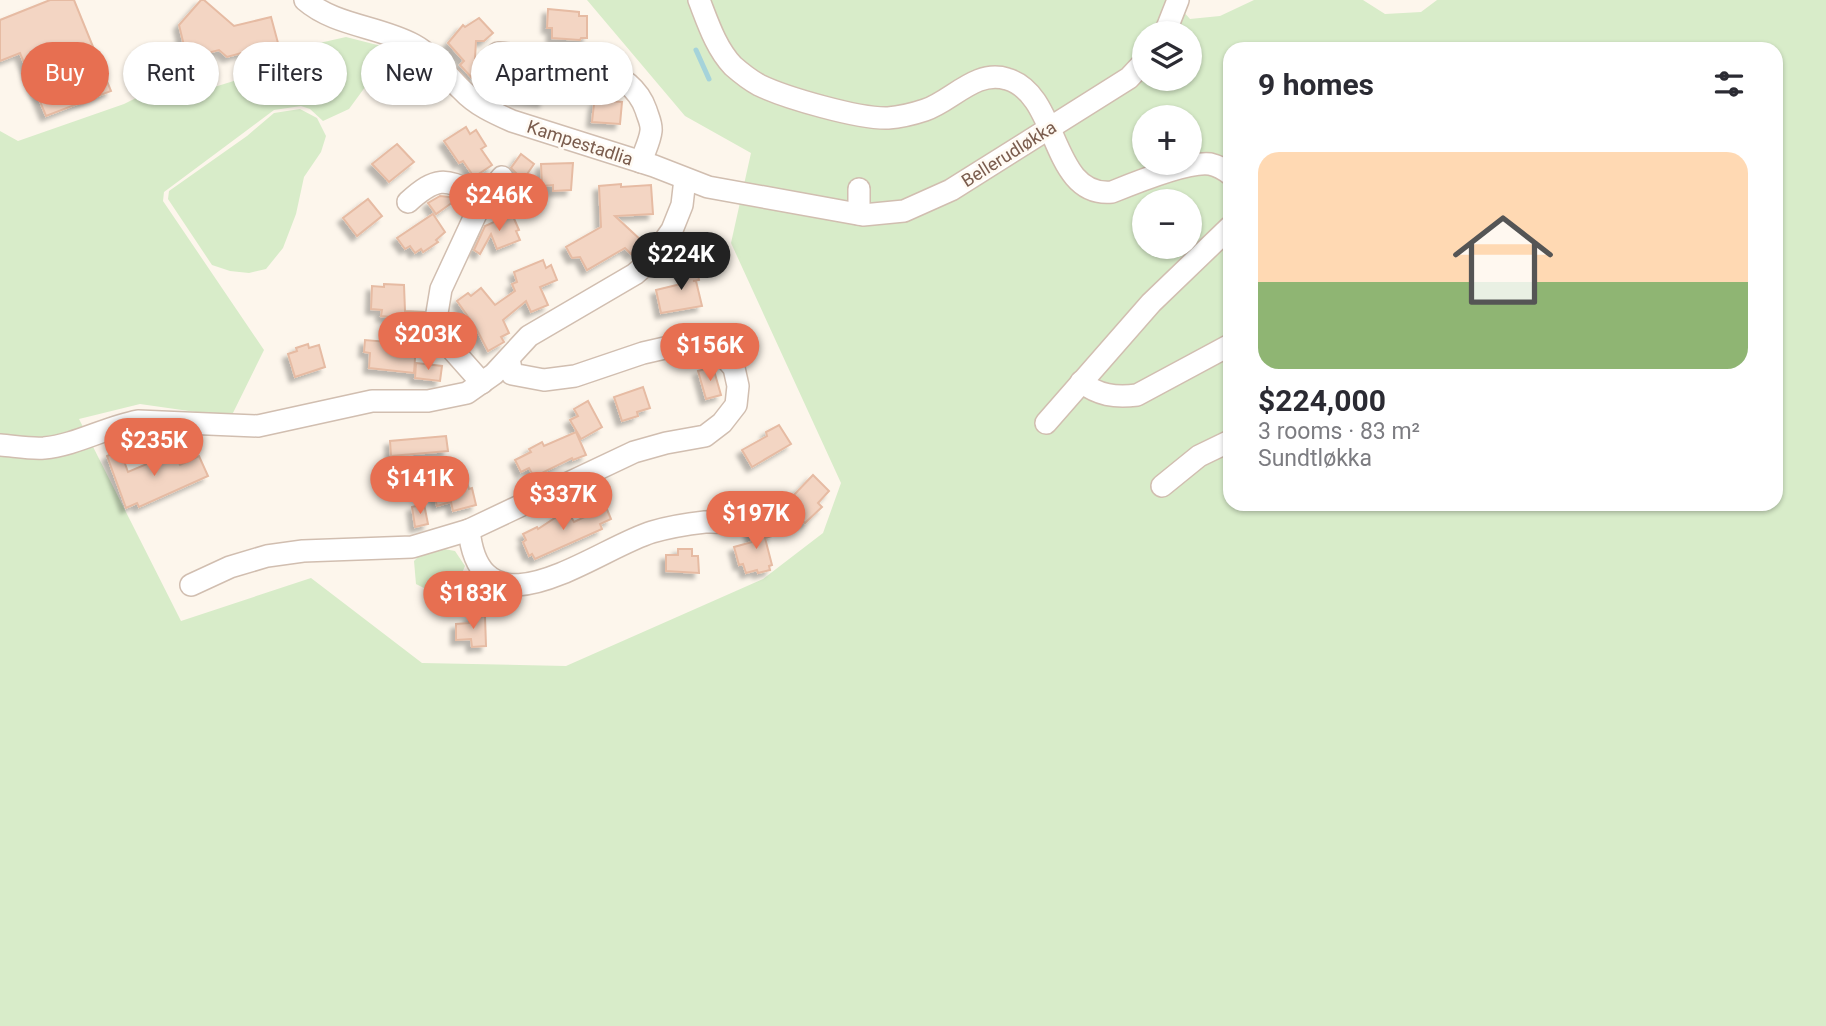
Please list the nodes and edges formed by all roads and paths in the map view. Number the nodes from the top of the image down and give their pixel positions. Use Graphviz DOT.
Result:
graph roads {
  1 [pos="305,0"];
  2 [pos="699,0"];
  3 [pos="1178,0"];
  4 [pos="1170,21"];
  5 [pos="1132,75"];
  6 [pos="633,88"];
  7 [pos="1049,128"];
  8 [pos="641,162"];
  9 [pos="1223,170"];
  10 [pos="502,177"];
  11 [pos="685,178"];
  12 [pos="708,187"];
  13 [pos="859,188"];
  14 [pos="485,197"];
  15 [pos="408,202"];
  16 [pos="859,214"];
  17 [pos="1223,234"];
  18 [pos="1223,349"];
  19 [pos="509,359"];
  20 [pos="1081,382"];
  21 [pos="482,383"];
  22 [pos="1046,423"];
  23 [pos="1223,444"];
  24 [pos="0,445"];
  25 [pos="1162,486"];
  26 [pos="767,510"];
  27 [pos="469,530"];
  28 [pos="191,585"];
  1 -- 8 [label="street, Kampestadlia"];
  2 -- 7 [label="street"];
  3 -- 4 [label="street"];
  5 -- 7 [label="street, Bellerudløkka"];
  6 -- 8 [label="street, Kampestadlia"];
  7 -- 9 [label="street"];
  7 -- 16 [label="street, Bellerudløkka"];
  8 -- 11 [label="street, Kampestadlia"];
  10 -- 14 [label="street"];
  11 -- 12 [label="street, Kampestadlia"];
  11 -- 19 [label="street"];
  12 -- 16 [label="street, Bellerudløkka"];
  13 -- 16 [label="street"];
  14 -- 15 [label="street"];
  14 -- 21 [label="street"];
  17 -- 20 [label="street"];
  18 -- 20 [label="street"];
  19 -- 21 [label="street"];
  19 -- 27 [label="street"];
  20 -- 22 [label="street"];
  21 -- 24 [label="street"];
  23 -- 25 [label="street"];
  26 -- 27 [label="street"];
  27 -- 28 [label="street"];
}
